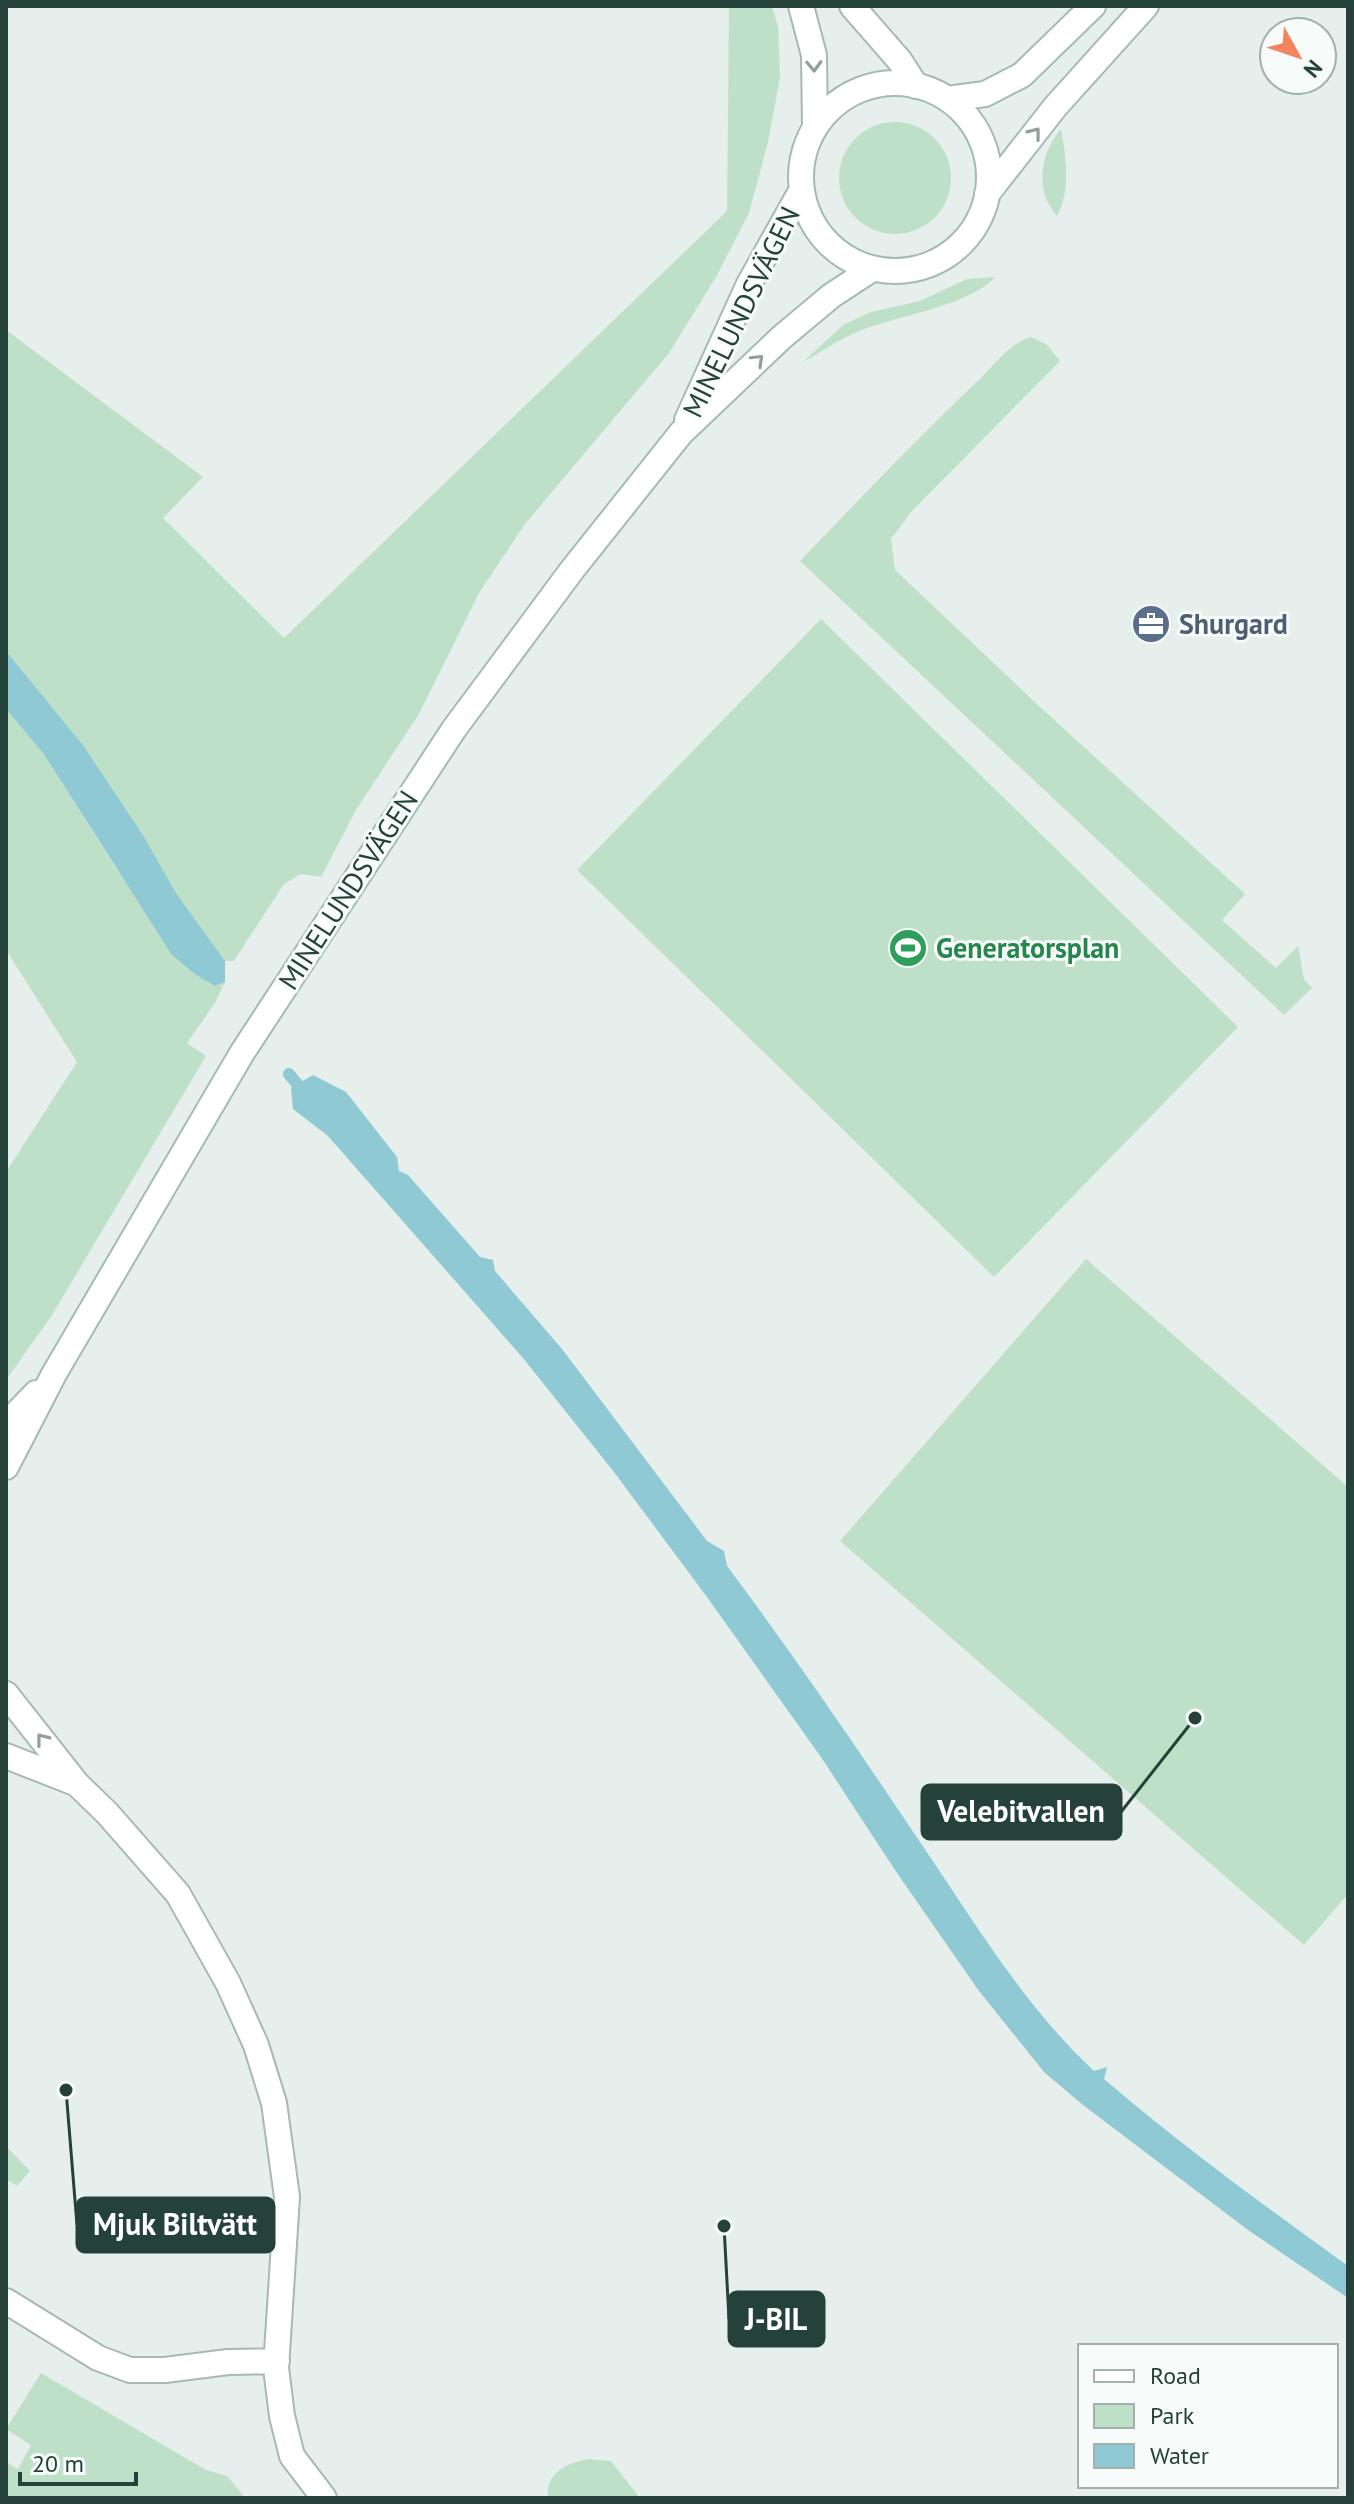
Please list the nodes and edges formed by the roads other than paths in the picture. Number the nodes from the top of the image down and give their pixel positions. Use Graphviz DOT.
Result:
graph roads {
  1 [pos="801,6"];
  2 [pos="852,6"];
  3 [pos="1093,6"];
  4 [pos="1146,6"];
  5 [pos="916,86"];
  6 [pos="947,99"];
  7 [pos="815,127"];
  8 [pos="801,191"];
  9 [pos="987,194"];
  10 [pos="872,269"];
  11 [pos="681,433"];
  12 [pos="54,1374"];
  13 [pos="6,1424"];
  14 [pos="6,1467"];
  15 [pos="6,1694"];
  16 [pos="6,1756"];
  17 [pos="77,1784"];
  18 [pos="6,2301"];
  19 [pos="277,2361"];
  20 [pos="324,2498"];
  1 -- 7 [label="main road, one-way"];
  2 -- 5 [label="main road"];
  3 -- 6 [label="main road"];
  9 -- 4 [label="main road, MINELUNDSVÄGEN, one-way"];
  5 -- 6 [label="main road, MINELUNDSVÄGEN"];
  5 -- 7 [label="main road, MINELUNDSVÄGEN"];
  6 -- 9 [label="main road, MINELUNDSVÄGEN"];
  7 -- 8 [label="main road, MINELUNDSVÄGEN"];
  8 -- 10 [label="main road, MINELUNDSVÄGEN"];
  8 -- 11 [label="main road, MINELUNDSVÄGEN"];
  9 -- 10 [label="main road, MINELUNDSVÄGEN"];
  11 -- 10 [label="main road, MINELUNDSVÄGEN, one-way"];
  11 -- 12 [label="main road, MINELUNDSVÄGEN"];
  12 -- 13 [label="main road, MINELUNDSVÄGEN"];
  12 -- 14 [label="main road, MINELUNDSVÄGEN"];
  17 -- 15 [label="main road, one-way"];
  16 -- 17 [label="main road"];
  17 -- 19 [label="main road"];
  18 -- 19 [label="main road"];
  19 -- 20 [label="main road"];
}
